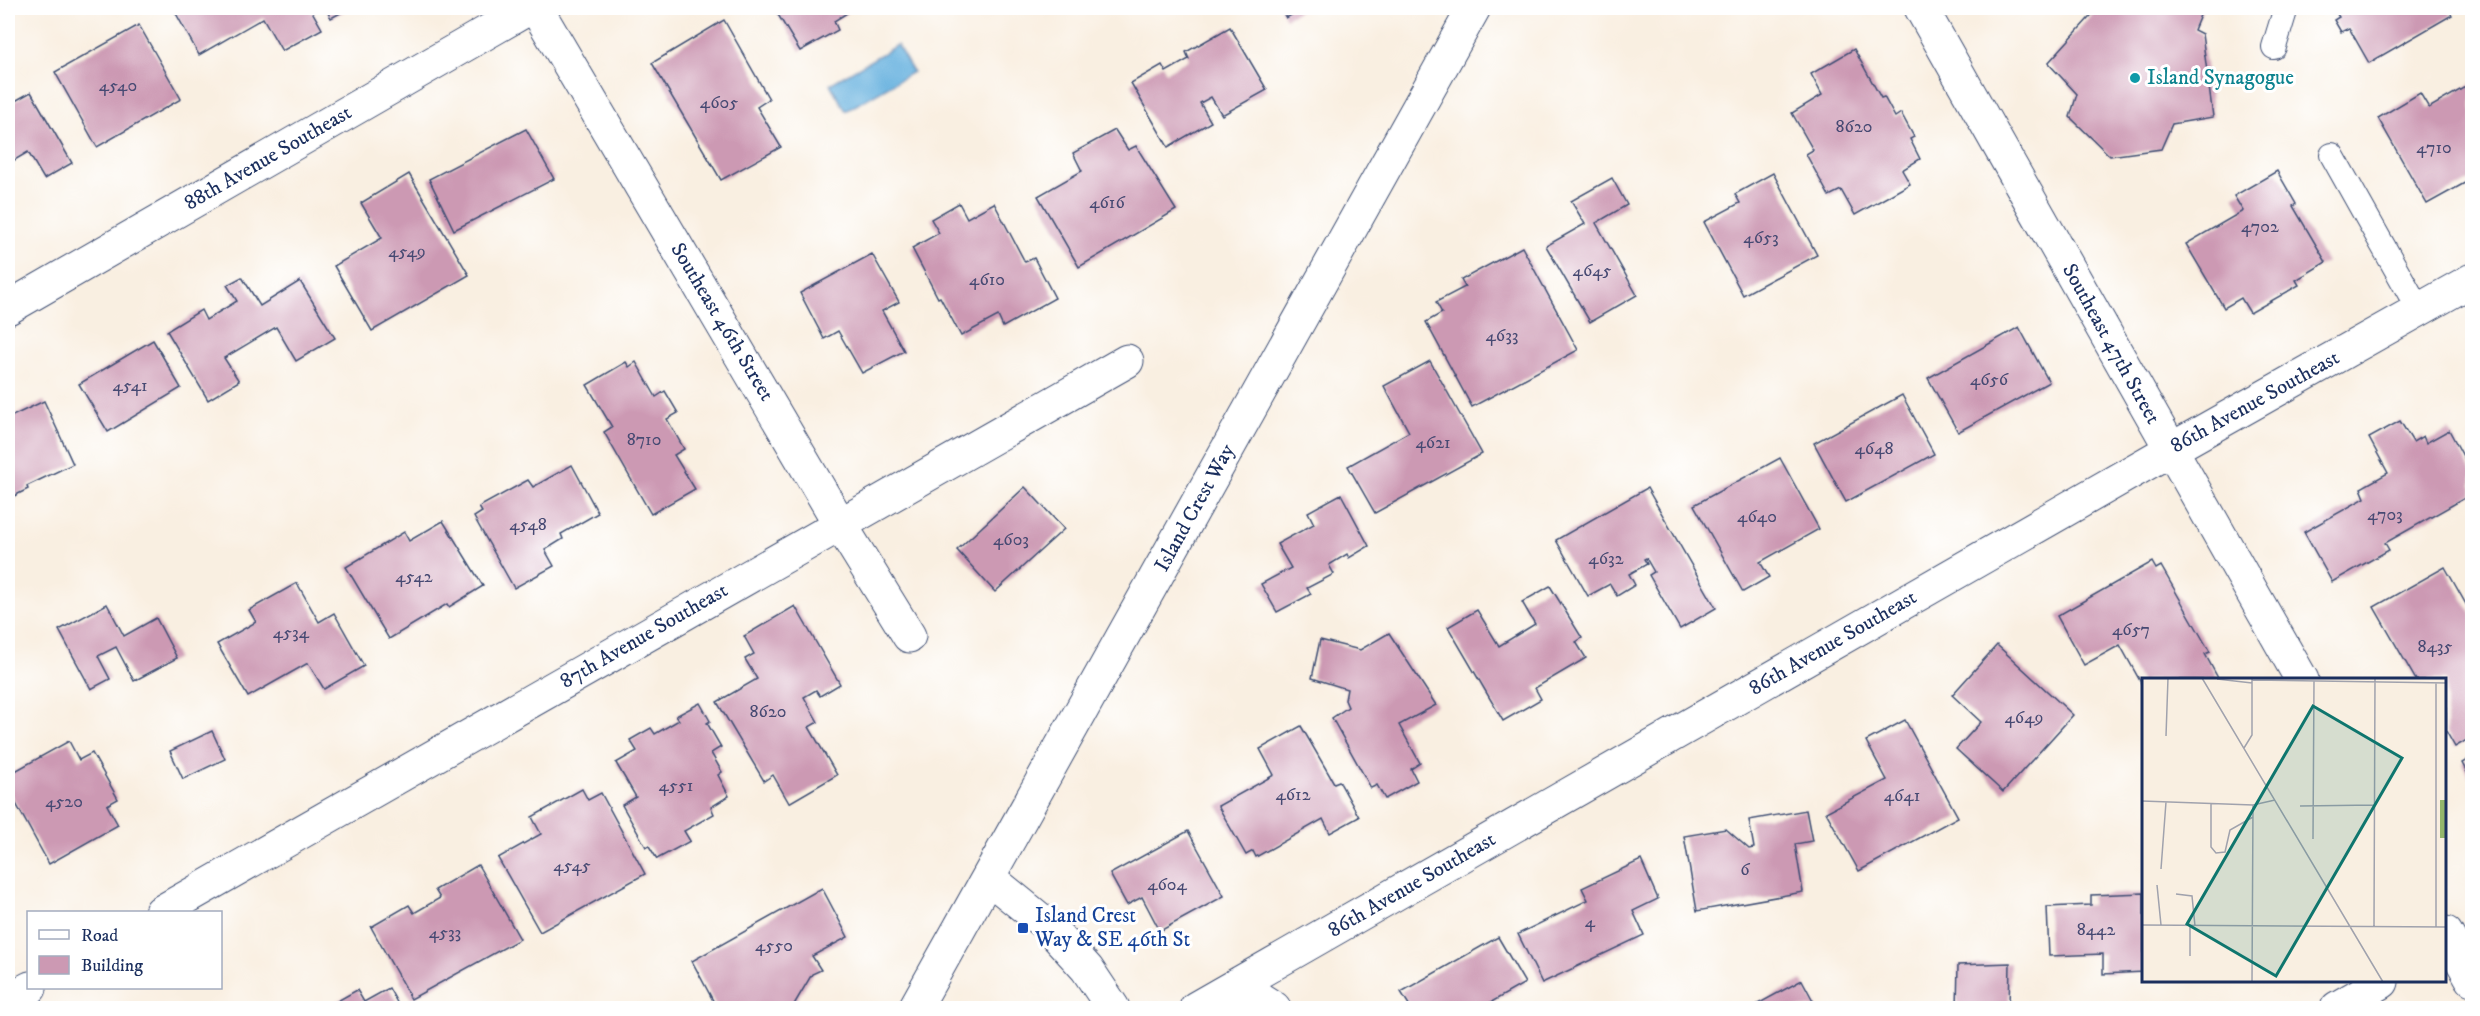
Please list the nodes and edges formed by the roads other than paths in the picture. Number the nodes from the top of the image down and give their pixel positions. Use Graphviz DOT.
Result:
graph roads {
  1 [pos="529,8"];
  2 [pos="536,8"];
  3 [pos="1474,8"];
  4 [pos="1921,8"];
  5 [pos="2286,8"];
  6 [pos="2274,46"];
  7 [pos="2332,154"];
  8 [pos="2472,280"];
  9 [pos="8,308"];
  10 [pos="2419,310"];
  11 [pos="1127,361"];
  12 [pos="2170,450"];
  13 [pos="840,524"];
  14 [pos="909,636"];
  15 [pos="2301,678"];
  16 [pos="988,878"];
  17 [pos="163,911"];
  18 [pos="2447,939"];
  19 [pos="2472,980"];
  20 [pos="2379,983"];
  21 [pos="1238,985"];
  22 [pos="27,989"];
  23 [pos="8,1000"];
  24 [pos="915,1008"];
  25 [pos="1113,1008"];
  26 [pos="1196,1008"];
  27 [pos="1274,1008"];
  28 [pos="2337,1008"];
  1 -- 9 [label="street, 88th Avenue Southeast"];
  2 -- 13 [label="street, Southeast 46th Street"];
  3 -- 16 [label="street, Island Crest Way"];
  4 -- 12 [label="street, Southeast 47th Street"];
  5 -- 6 [label="lane"];
  7 -- 10 [label="lane"];
  8 -- 10 [label="street, 86th Avenue Southeast"];
  10 -- 12 [label="street, 86th Avenue Southeast"];
  11 -- 13 [label="street, 87th Avenue Southeast"];
  12 -- 15 [label="street, Southeast 47th Street"];
  12 -- 21 [label="street, 86th Avenue Southeast"];
  13 -- 14 [label="street, Southeast 46th Street"];
  13 -- 17 [label="street, 87th Avenue Southeast"];
  16 -- 24 [label="street, Island Crest Way"];
  16 -- 25 [label="street"];
  18 -- 19 [label="street"];
  20 -- 28 [label="street"];
  21 -- 26 [label="street, 86th Avenue Southeast"];
  21 -- 27 [label="street"];
  22 -- 23 [label="street"];
}
